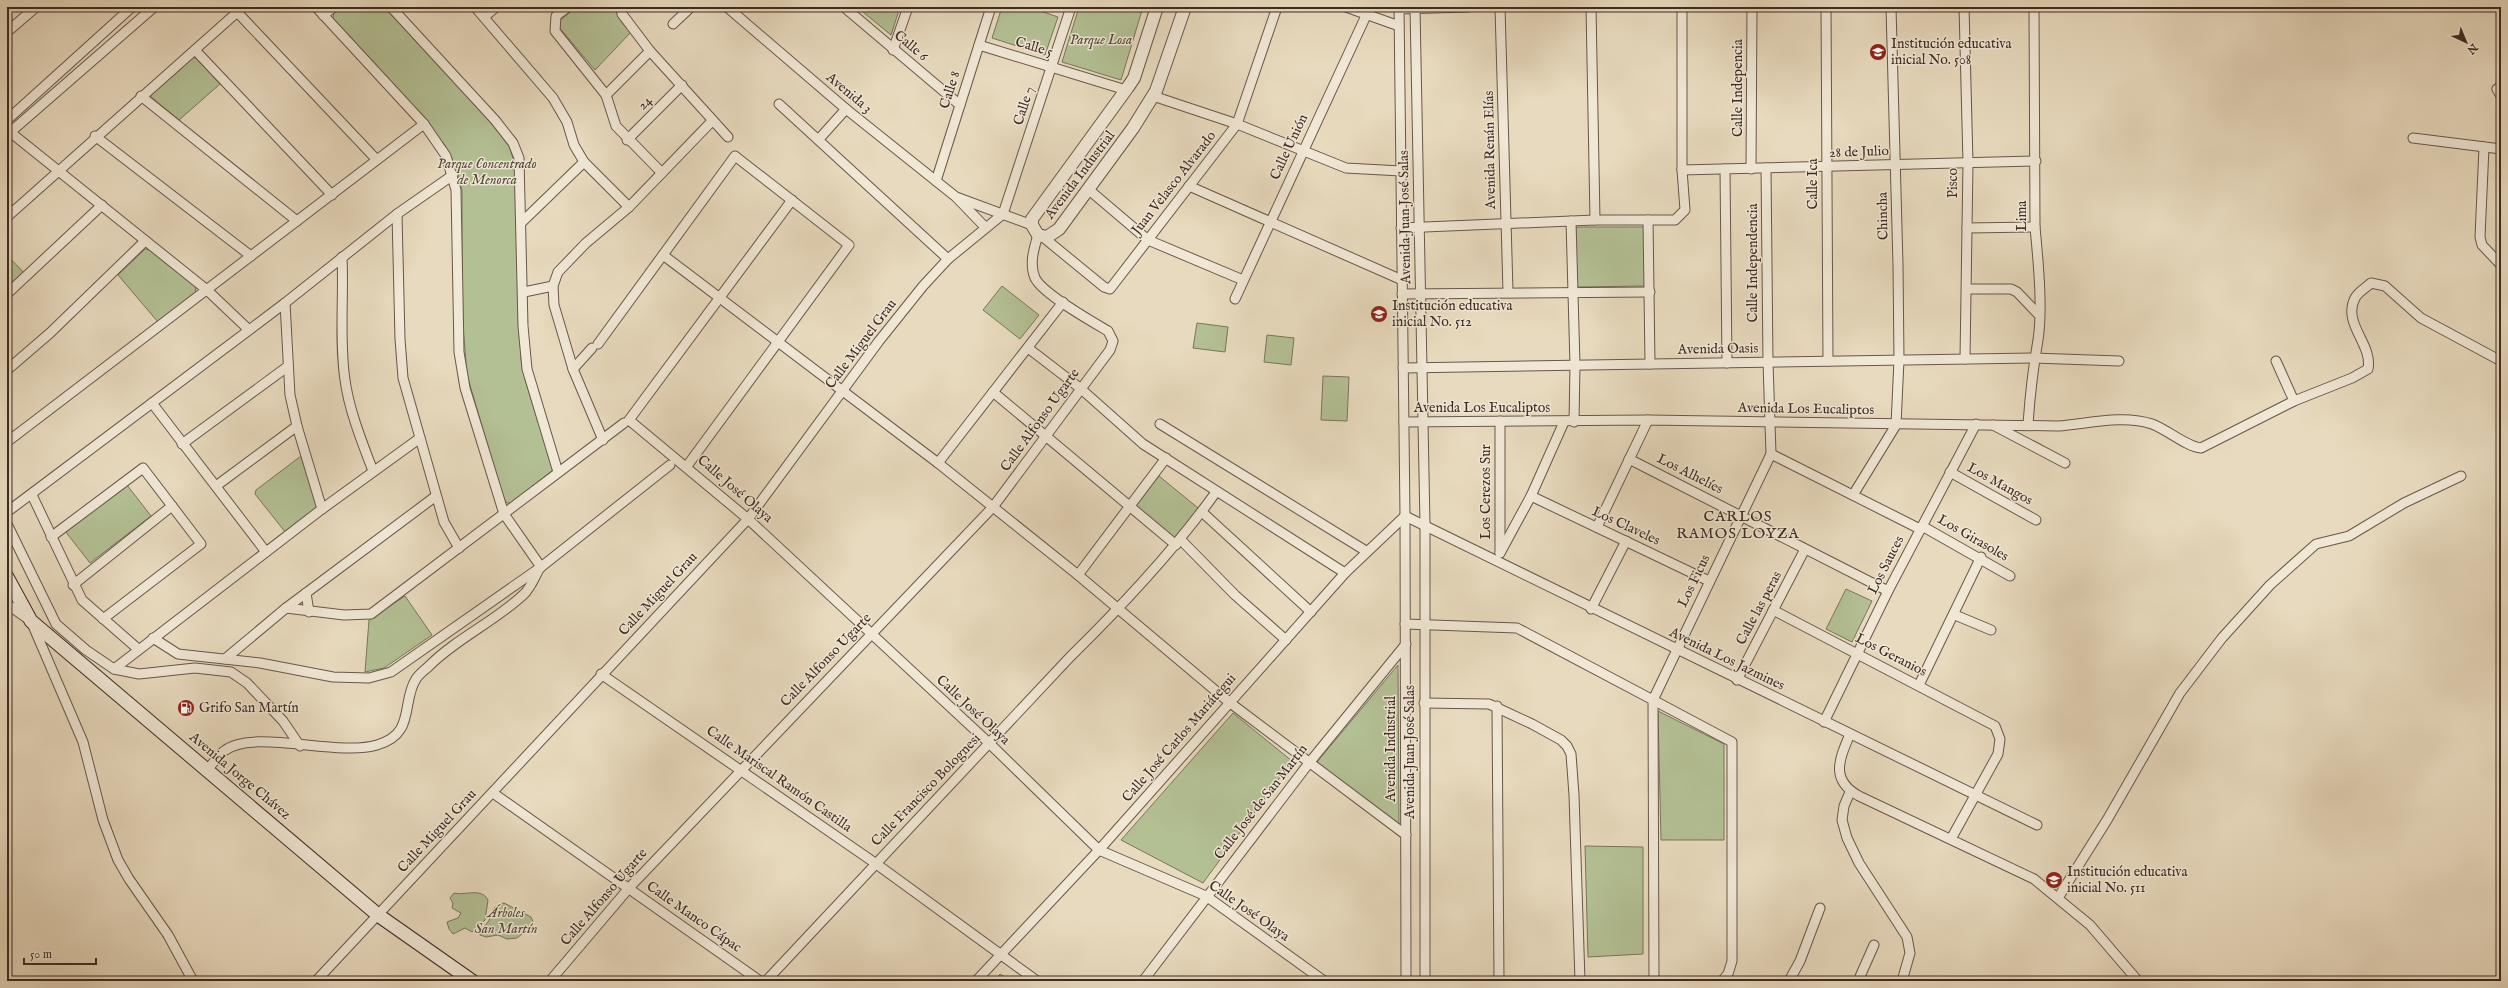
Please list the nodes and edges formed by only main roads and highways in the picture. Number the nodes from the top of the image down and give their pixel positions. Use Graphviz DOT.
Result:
graph roads {
  1 [pos="7,577"];
  2 [pos="472,981"];
  1 -- 2 [label="main road, Avenida Jorge Chávez"];
}
